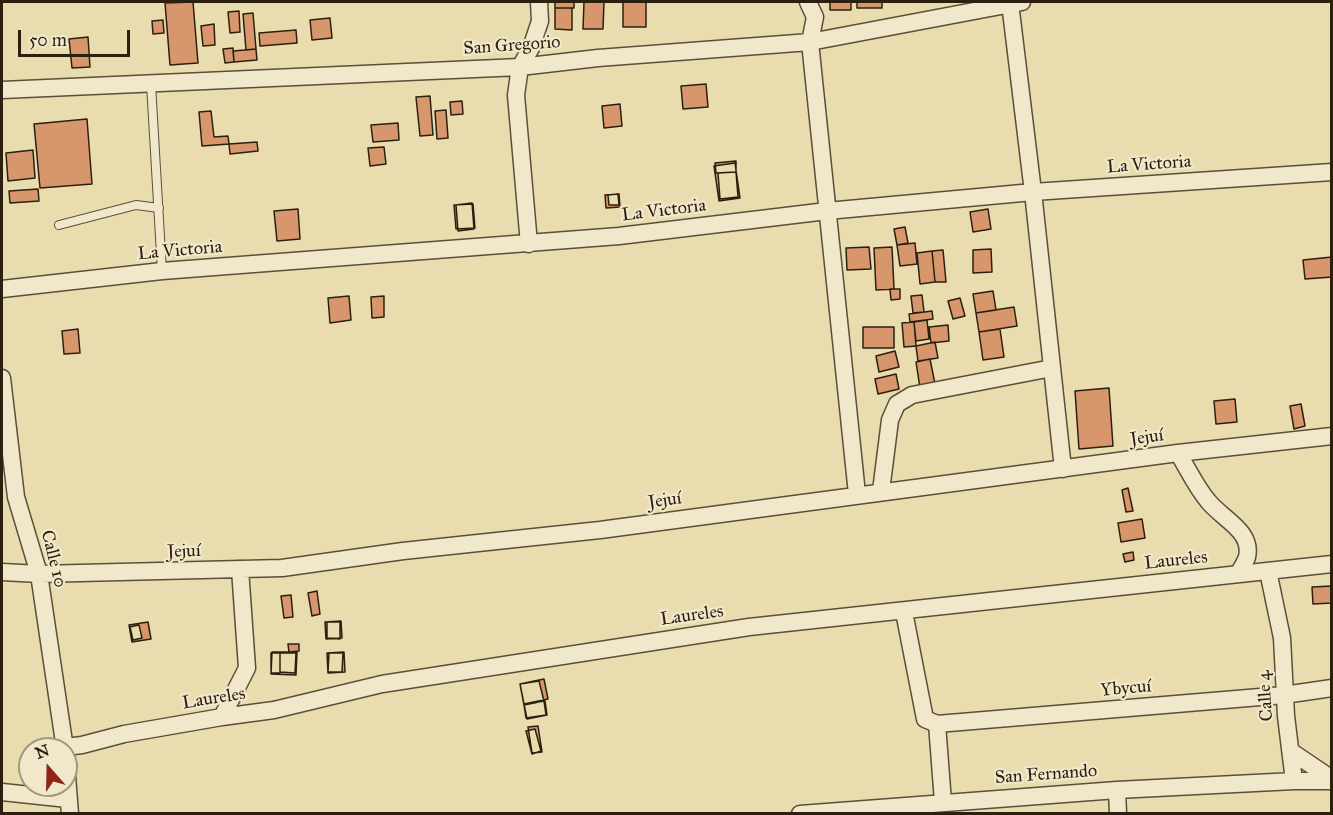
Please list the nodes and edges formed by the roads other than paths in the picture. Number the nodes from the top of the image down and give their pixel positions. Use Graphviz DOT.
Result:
graph roads {
  1 [pos="539,2"];
  2 [pos="808,2"];
  3 [pos="1016,2"];
  4 [pos="810,42"];
  5 [pos="520,67"];
  6 [pos="152,84"];
  7 [pos="2,90"];
  8 [pos="1332,172"];
  9 [pos="1033,192"];
  10 [pos="159,208"];
  11 [pos="826,211"];
  12 [pos="59,225"];
  13 [pos="529,244"];
  14 [pos="162,272"];
  15 [pos="2,289"];
  16 [pos="1052,369"];
  17 [pos="2,378"];
  18 [pos="1332,436"];
  19 [pos="1178,453"];
  20 [pos="1063,469"];
  21 [pos="881,491"];
  22 [pos="857,494"];
  23 [pos="1332,564"];
  24 [pos="240,569"];
  25 [pos="1268,571"];
  26 [pos="2,572"];
  27 [pos="39,574"];
  28 [pos="1238,574"];
  29 [pos="904,612"];
  30 [pos="1332,688"];
  31 [pos="1284,695"];
  32 [pos="222,717"];
  33 [pos="931,722"];
  34 [pos="63,737"];
  35 [pos="78,747"];
  36 [pos="1292,752"];
  37 [pos="1332,780"];
  38 [pos="1294,781"];
  39 [pos="1117,790"];
  40 [pos="2,792"];
  41 [pos="943,802"];
  42 [pos="69,806"];
  43 [pos="970,807"];
  44 [pos="800,813"];
  45 [pos="1118,813"];
  1 -- 5 [label="street"];
  2 -- 4 [label="street"];
  3 -- 4 [label="street, San Gregorio"];
  3 -- 9 [label="street"];
  4 -- 5 [label="street, San Gregorio"];
  4 -- 11 [label="street"];
  5 -- 6 [label="street, San Gregorio"];
  5 -- 13 [label="street"];
  6 -- 7 [label="street, San Gregorio"];
  6 -- 10 [label="lane"];
  8 -- 9 [label="street, La Victoria"];
  9 -- 11 [label="street, La Victoria"];
  9 -- 16 [label="street"];
  10 -- 12 [label="lane"];
  10 -- 14 [label="lane"];
  11 -- 13 [label="street, La Victoria"];
  11 -- 22 [label="street"];
  13 -- 14 [label="street, La Victoria"];
  14 -- 15 [label="street, La Victoria"];
  16 -- 20 [label="street"];
  16 -- 21 [label="street"];
  17 -- 27 [label="street, Calle 10"];
  18 -- 19 [label="street, Jejuí"];
  19 -- 20 [label="street, Jejuí"];
  19 -- 28 [label="street"];
  20 -- 21 [label="street, Jejuí"];
  21 -- 22 [label="street, Jejuí"];
  22 -- 24 [label="street, Jejuí"];
  23 -- 25 [label="street, Laureles"];
  24 -- 27 [label="street, Jejuí"];
  24 -- 32 [label="street"];
  25 -- 28 [label="street, Laureles"];
  25 -- 31 [label="street, Calle 4"];
  26 -- 27 [label="street, Jejuí"];
  27 -- 34 [label="street, Calle 10"];
  28 -- 29 [label="street, Laureles"];
  29 -- 32 [label="street, Laureles"];
  29 -- 33 [label="street"];
  30 -- 31 [label="street, Ybycuí"];
  31 -- 33 [label="street, Ybycuí"];
  31 -- 36 [label="street, Calle 4"];
  32 -- 35 [label="street, Laureles"];
  33 -- 41 [label="street"];
  36 -- 37 [label="street"];
  36 -- 38 [label="street, Calle 4"];
  37 -- 38 [label="street"];
  38 -- 39 [label="street, San Fernando"];
  39 -- 43 [label="street, San Fernando"];
  39 -- 45 [label="street"];
  40 -- 42 [label="street"];
  41 -- 43 [label="street, San Fernando"];
  41 -- 44 [label="street, San Fernando"];
}
